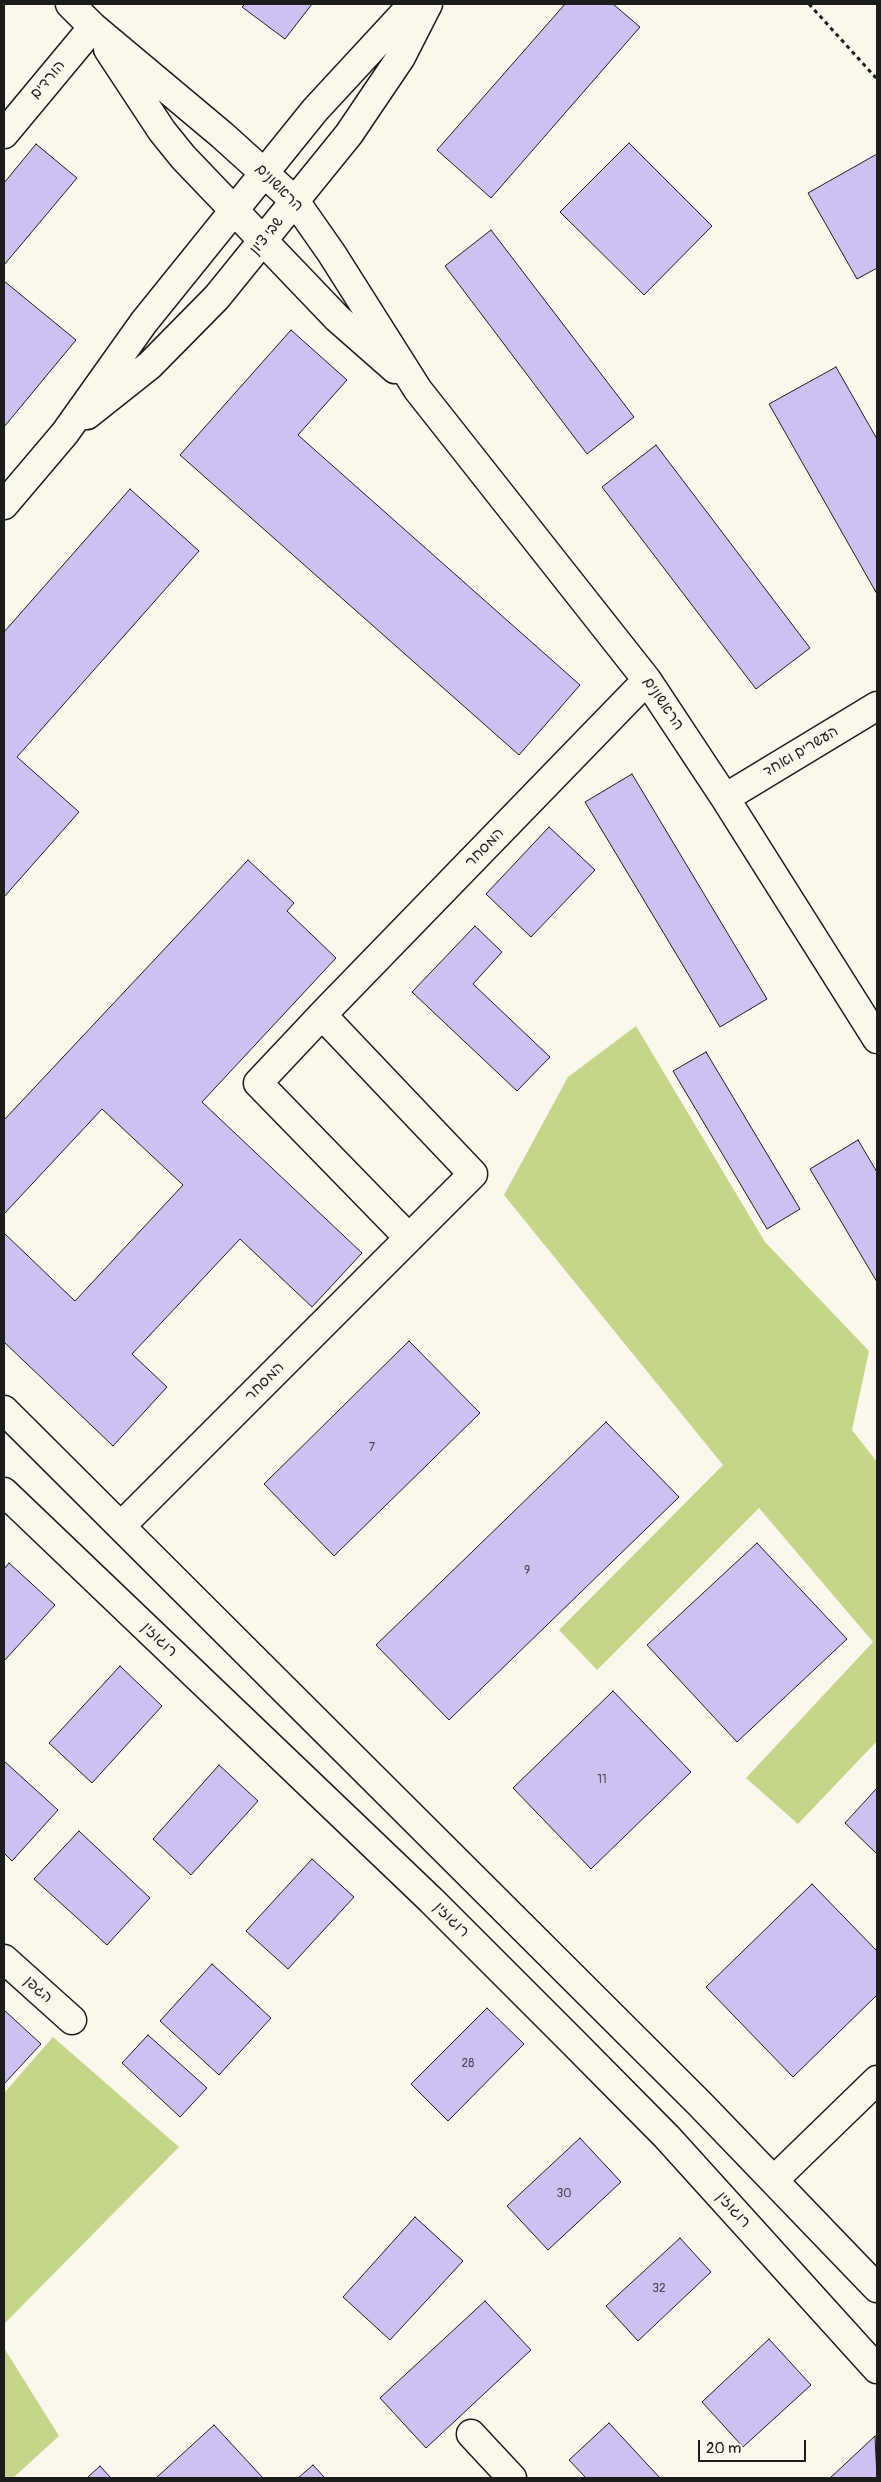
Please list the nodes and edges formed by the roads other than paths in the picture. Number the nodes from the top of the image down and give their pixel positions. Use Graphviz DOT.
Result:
graph roads {
  1 [pos="70,4"];
  2 [pos="413,4"];
  3 [pos="428,4"];
  4 [pos="93,27"];
  5 [pos="4,134"];
  6 [pos="264,172"];
  7 [pos="295,202"];
  8 [pos="234,211"];
  9 [pos="262,241"];
  10 [pos="418,390"];
  11 [pos="65,433"];
  12 [pos="6,504"];
  13 [pos="647,680"];
  14 [pos="877,706"];
  15 [pos="725,798"];
  16 [pos="322,1016"];
  17 [pos="877,1039"];
  18 [pos="409,1238"];
  19 [pos="4,1410"];
  20 [pos="4,1492"];
  21 [pos="121,1526"];
  22 [pos="4,1959"];
  23 [pos="72,2020"];
  24 [pos="877,2080"];
  25 [pos="775,2179"];
  26 [pos="877,2288"];
  27 [pos="877,2369"];
  28 [pos="471,2434"];
  29 [pos="512,2478"];
  1 -- 4 [label="street, הראשונים"];
  2 -- 6 [label="street, שבי ציון"];
  3 -- 7 [label="street, שבי ציון"];
  4 -- 5 [label="street, הורדים"];
  4 -- 6 [label="street, הראשונים"];
  4 -- 8 [label="street, הראשונים"];
  6 -- 7 [label="street, הראשונים"];
  6 -- 8 [label="street, שבי ציון"];
  7 -- 9 [label="street, שבי ציון"];
  7 -- 10 [label="street, הראשונים"];
  8 -- 9 [label="street, הראשונים"];
  8 -- 11 [label="street, שבי ציון"];
  9 -- 10 [label="street, הראשונים"];
  9 -- 11 [label="street, שבי ציון"];
  10 -- 13 [label="street, הראשונים"];
  11 -- 12 [label="street, שבי ציון"];
  13 -- 15 [label="street, הראשונים"];
  13 -- 16 [label="street, המסחר"];
  14 -- 15 [label="street, העשרים ואחד"];
  15 -- 17 [label="street, הראשונים"];
  16 -- 18 [label="street, המסחר"];
  16 -- 18 [label="street, המסחר"];
  18 -- 21 [label="street, המסחר"];
  19 -- 21 [label="street"];
  20 -- 27 [label="street, רוגוזין"];
  21 -- 25 [label="street"];
  22 -- 23 [label="street, הגפן"];
  24 -- 25 [label="street"];
  25 -- 26 [label="street"];
  28 -- 29 [label="street"];
}
